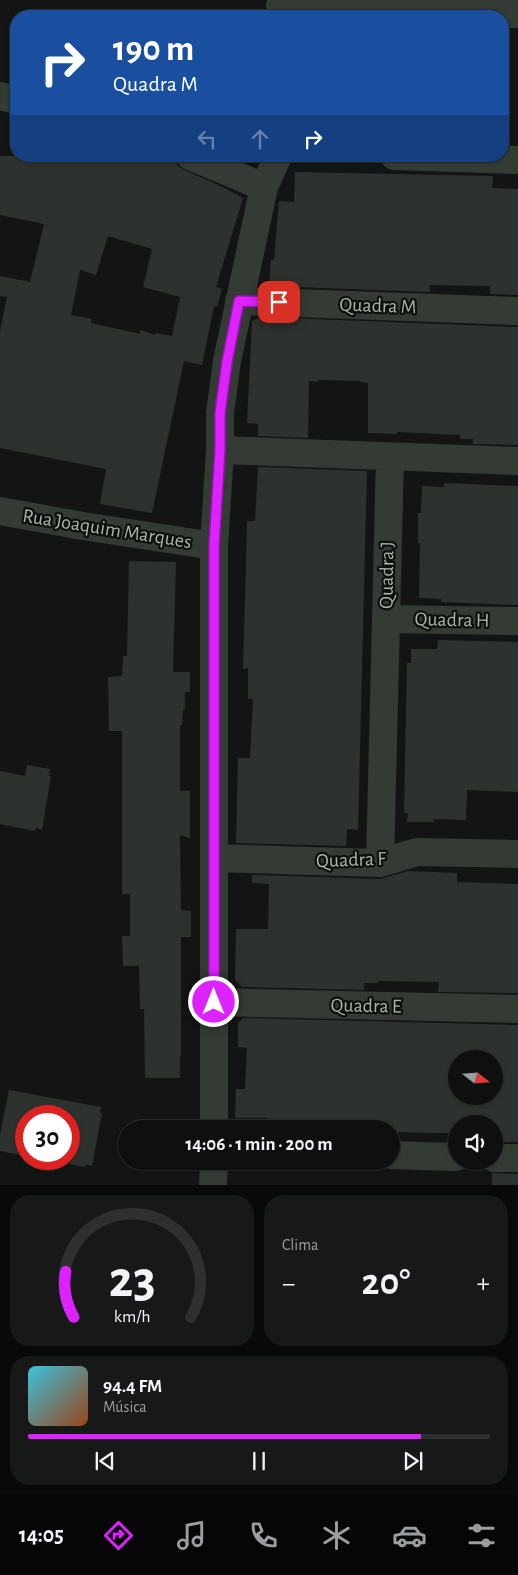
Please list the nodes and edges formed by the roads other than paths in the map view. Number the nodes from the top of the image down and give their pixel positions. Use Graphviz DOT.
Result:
graph roads {
  1 [pos="280,8"];
  2 [pos="359,10"];
  3 [pos="204,162"];
  4 [pos="275,162"];
  5 [pos="264,187"];
  6 [pos="239,301"];
  7 [pos="518,311"];
  8 [pos="220,450"];
  9 [pos="390,457"];
  10 [pos="518,461"];
  11 [pos="0,511"];
  12 [pos="214,546"];
  13 [pos="386,619"];
  14 [pos="518,621"];
  15 [pos="518,854"];
  16 [pos="214,858"];
  17 [pos="380,863"];
  18 [pos="214,1002"];
  19 [pos="518,1009"];
  20 [pos="214,1120"];
  21 [pos="400,1155"];
  22 [pos="448,1157"];
  23 [pos="503,1158"];
  24 [pos="518,1158"];
  25 [pos="214,1170"];
  26 [pos="213,1185"];
  1 -- 2 [label="street"];
  3 -- 5 [label="street"];
  4 -- 5 [label="street"];
  5 -- 6 [label="street"];
  6 -- 7 [label="street, Quadra M"];
  6 -- 8 [label="street"];
  8 -- 9 [label="street"];
  8 -- 12 [label="street"];
  9 -- 10 [label="street"];
  9 -- 13 [label="street, Quadra J"];
  11 -- 12 [label="street, Rua Joaquim Marques"];
  12 -- 16 [label="street"];
  13 -- 14 [label="street, Quadra H"];
  13 -- 17 [label="street, Quadra J"];
  15 -- 17 [label="street, Quadra F"];
  16 -- 17 [label="street, Quadra F"];
  16 -- 18 [label="street"];
  18 -- 19 [label="street, Quadra E"];
  18 -- 20 [label="street"];
  21 -- 22 [label="street"];
  23 -- 24 [label="street"];
  25 -- 26 [label="street"];
}
